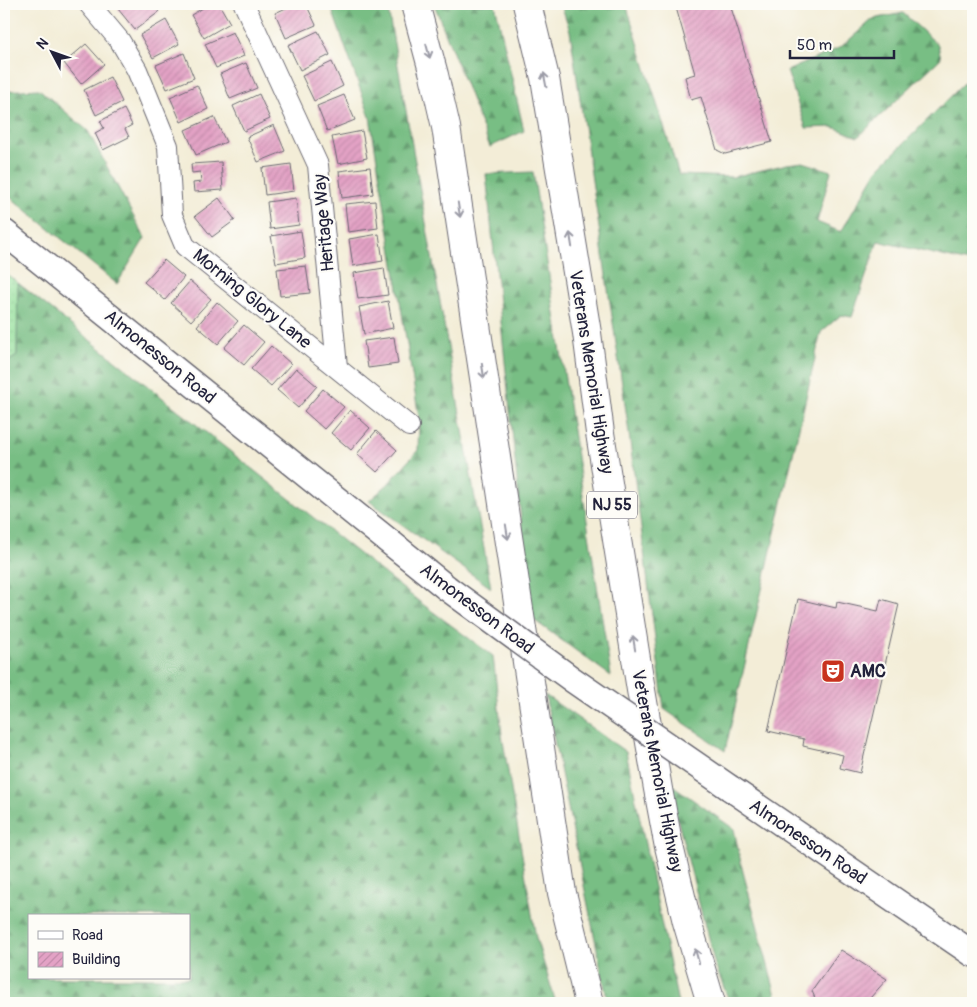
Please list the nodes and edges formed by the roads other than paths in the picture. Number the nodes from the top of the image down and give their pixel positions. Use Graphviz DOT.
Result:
graph roads {
  1 [pos="89,4"];
  2 [pos="244,4"];
  3 [pos="415,4"];
  4 [pos="527,4"];
  5 [pos="4,232"];
  6 [pos="338,368"];
  7 [pos="409,426"];
  8 [pos="973,954"];
  9 [pos="590,1003"];
  10 [pos="711,1003"];
  1 -- 6 [label="street, Morning Glory Lane"];
  2 -- 6 [label="street, Heritage Way"];
  3 -- 9 [label="highway, one-way"];
  10 -- 4 [label="highway, Veterans Memorial Highway / NJ 55, one-way"];
  5 -- 8 [label="main road, Almonesson Road, bridge"];
  6 -- 7 [label="street, Morning Glory Lane"];
}
